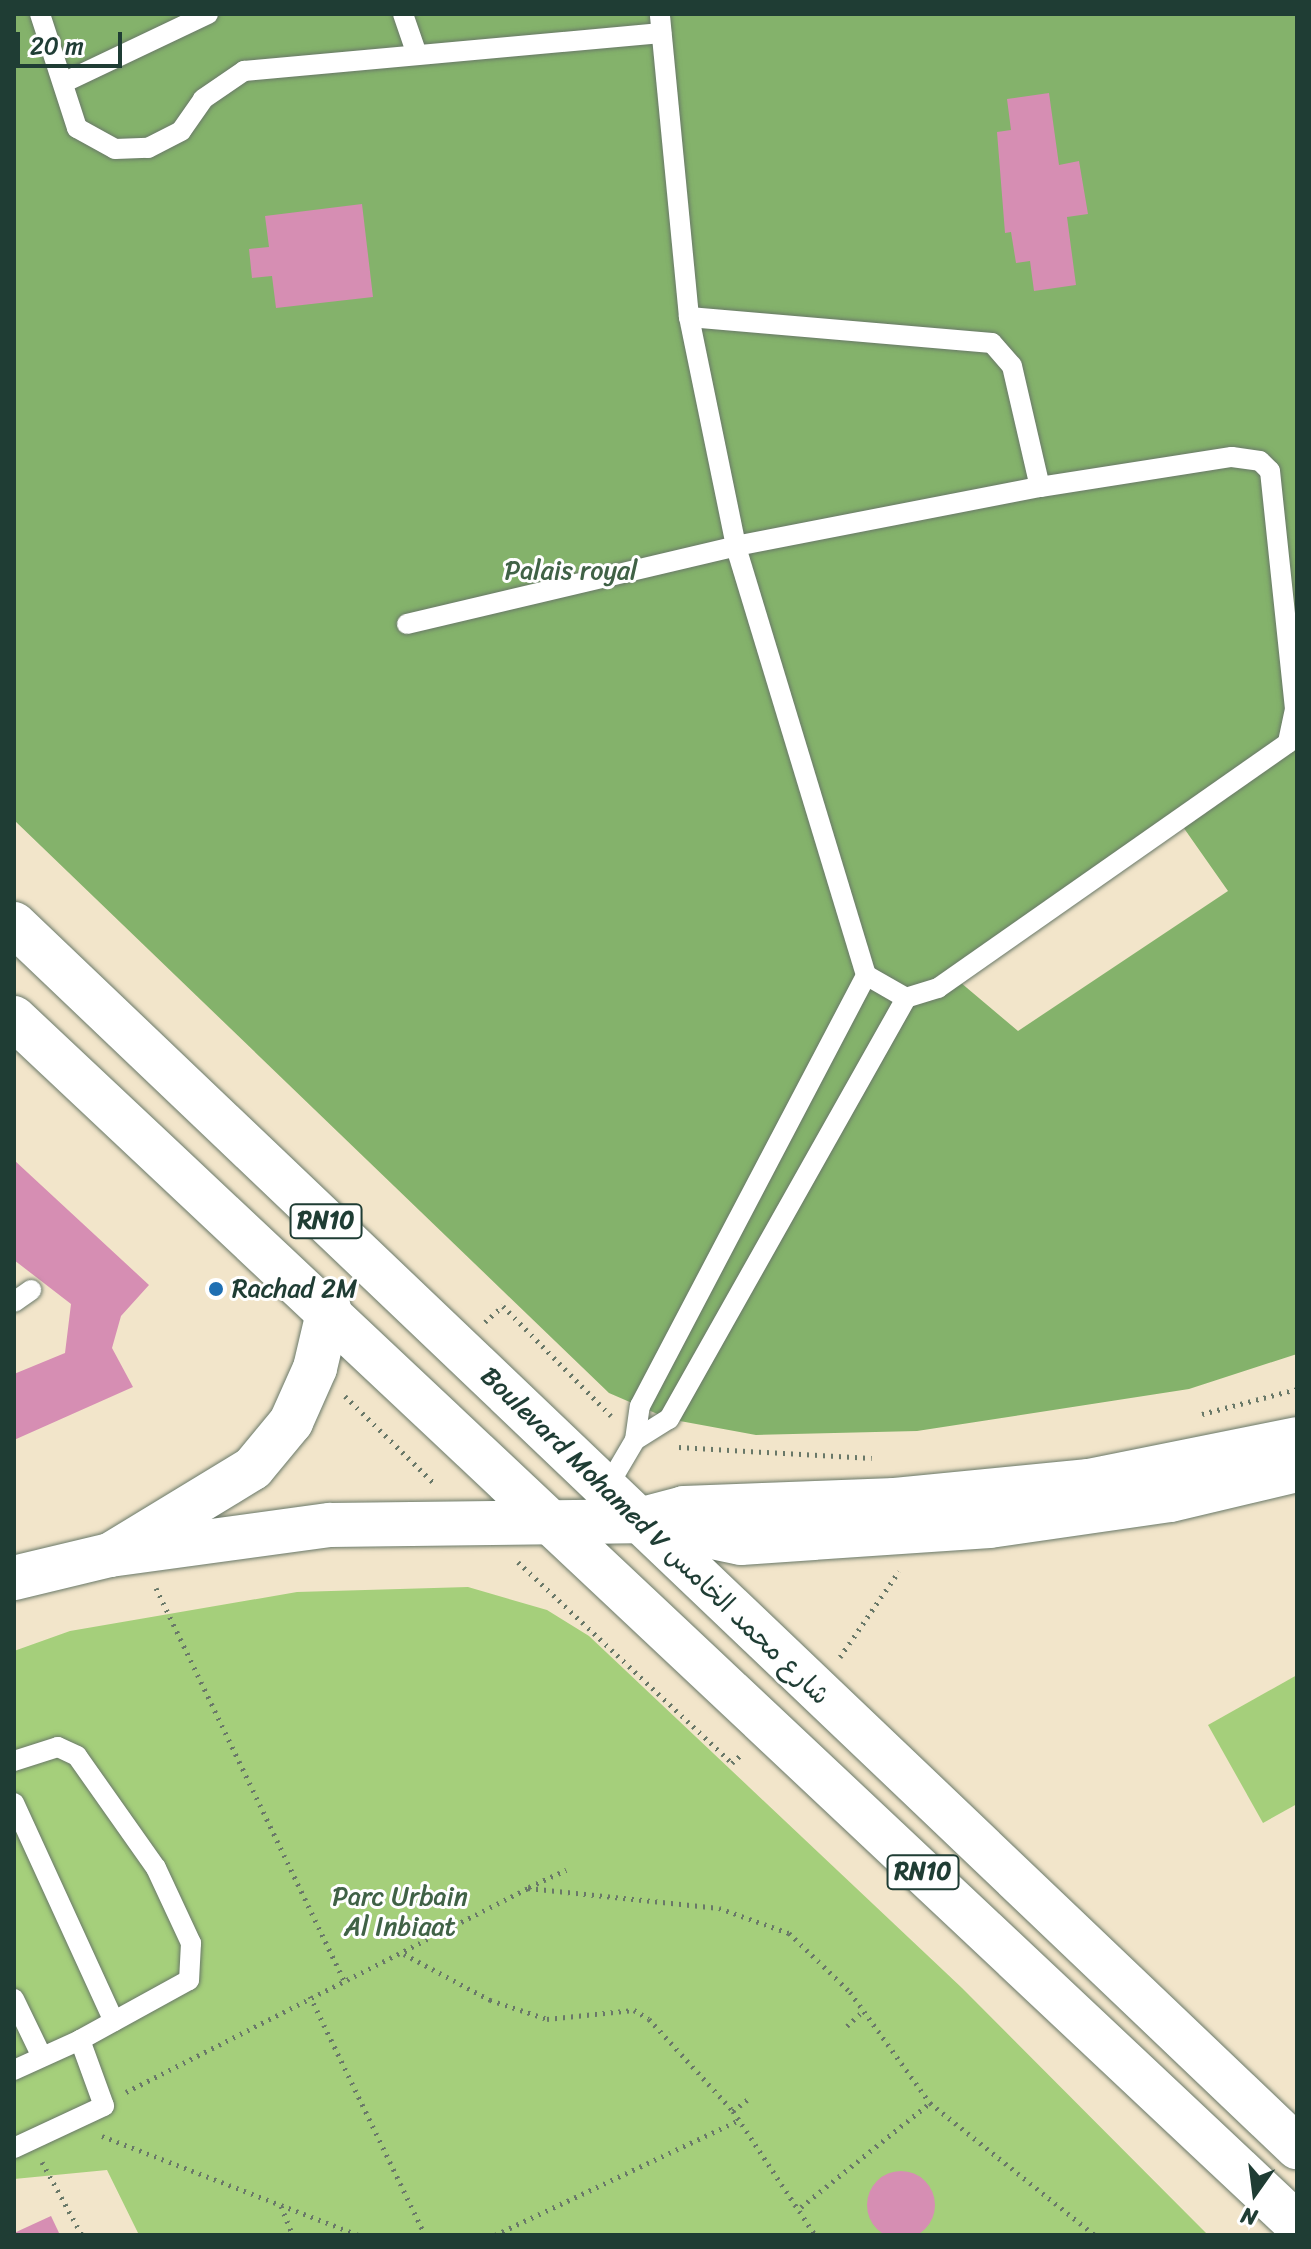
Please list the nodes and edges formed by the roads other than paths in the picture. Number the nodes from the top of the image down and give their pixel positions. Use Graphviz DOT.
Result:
graph roads {
  1 [pos="40,14"];
  2 [pos="208,14"];
  3 [pos="403,14"];
  4 [pos="661,24"];
  5 [pos="416,51"];
  6 [pos="67,81"];
  7 [pos="689,317"];
  8 [pos="1040,487"];
  9 [pos="736,546"];
  10 [pos="407,624"];
  11 [pos="14,924"];
  12 [pos="866,975"];
  13 [pos="906,998"];
  14 [pos="14,1018"];
  15 [pos="329,1309"];
  16 [pos="1297,1439"];
  17 [pos="635,1440"];
  18 [pos="1297,1470"];
  19 [pos="538,1505"];
  20 [pos="620,1506"];
  21 [pos="124,1553"];
  22 [pos="14,1578"];
  23 [pos="14,1761"];
  24 [pos="14,1803"];
  25 [pos="14,1999"];
  26 [pos="114,2021"];
  27 [pos="80,2040"];
  28 [pos="42,2057"];
  29 [pos="14,2070"];
  30 [pos="22,2145"];
  31 [pos="1297,2147"];
  32 [pos="1297,2224"];
  1 -- 6 [label="lane"];
  2 -- 6 [label="lane"];
  3 -- 5 [label="lane"];
  4 -- 5 [label="lane"];
  4 -- 7 [label="lane"];
  5 -- 6 [label="lane"];
  7 -- 8 [label="lane"];
  7 -- 9 [label="lane"];
  8 -- 9 [label="lane"];
  8 -- 13 [label="lane"];
  9 -- 10 [label="lane"];
  9 -- 12 [label="lane"];
  11 -- 20 [label="main road, Boulevard Mohamed V شارع محمد الخامس / RN10"];
  12 -- 13 [label="lane"];
  12 -- 17 [label="lane"];
  13 -- 17 [label="lane"];
  14 -- 15 [label="main road, RN10"];
  15 -- 19 [label="main road, RN10"];
  15 -- 21 [label="main road"];
  16 -- 20 [label="main road"];
  17 -- 20 [label="lane"];
  18 -- 20 [label="main road"];
  19 -- 20 [label="main road"];
  19 -- 21 [label="main road"];
  19 -- 32 [label="main road, RN10"];
  20 -- 31 [label="main road, Boulevard Mohamed V شارع محمد الخامس / RN10"];
  21 -- 22 [label="main road"];
  23 -- 26 [label="lane"];
  24 -- 26 [label="lane"];
  25 -- 28 [label="lane"];
  26 -- 27 [label="lane"];
  27 -- 28 [label="lane"];
  27 -- 30 [label="lane"];
  28 -- 29 [label="lane"];
}
